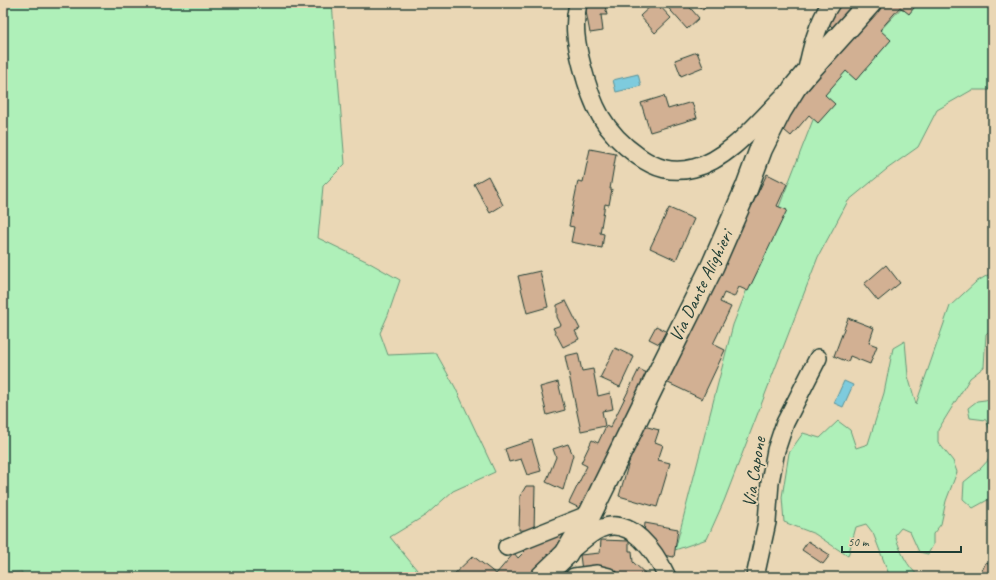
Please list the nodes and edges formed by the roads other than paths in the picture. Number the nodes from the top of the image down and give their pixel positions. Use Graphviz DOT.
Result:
graph roads {
  1 [pos="578,3"];
  2 [pos="831,3"];
  3 [pos="870,3"];
  4 [pos="806,74"];
  5 [pos="818,358"];
  6 [pos="590,514"];
  7 [pos="507,546"];
  8 [pos="566,554"];
  9 [pos="542,577"];
  10 [pos="574,577"];
  11 [pos="609,577"];
  12 [pos="667,577"];
  13 [pos="755,577"];
  1 -- 4 [label="street"];
  2 -- 4 [label="street"];
  3 -- 4 [label="main road, Via Dante Alighieri"];
  4 -- 6 [label="main road, Via Dante Alighieri"];
  5 -- 13 [label="street, Via Capone"];
  6 -- 7 [label="street"];
  6 -- 8 [label="main road, Via Dante Alighieri"];
  8 -- 9 [label="main road, Via Dante Alighieri"];
  8 -- 12 [label="street"];
  10 -- 11 [label="street"];
}
